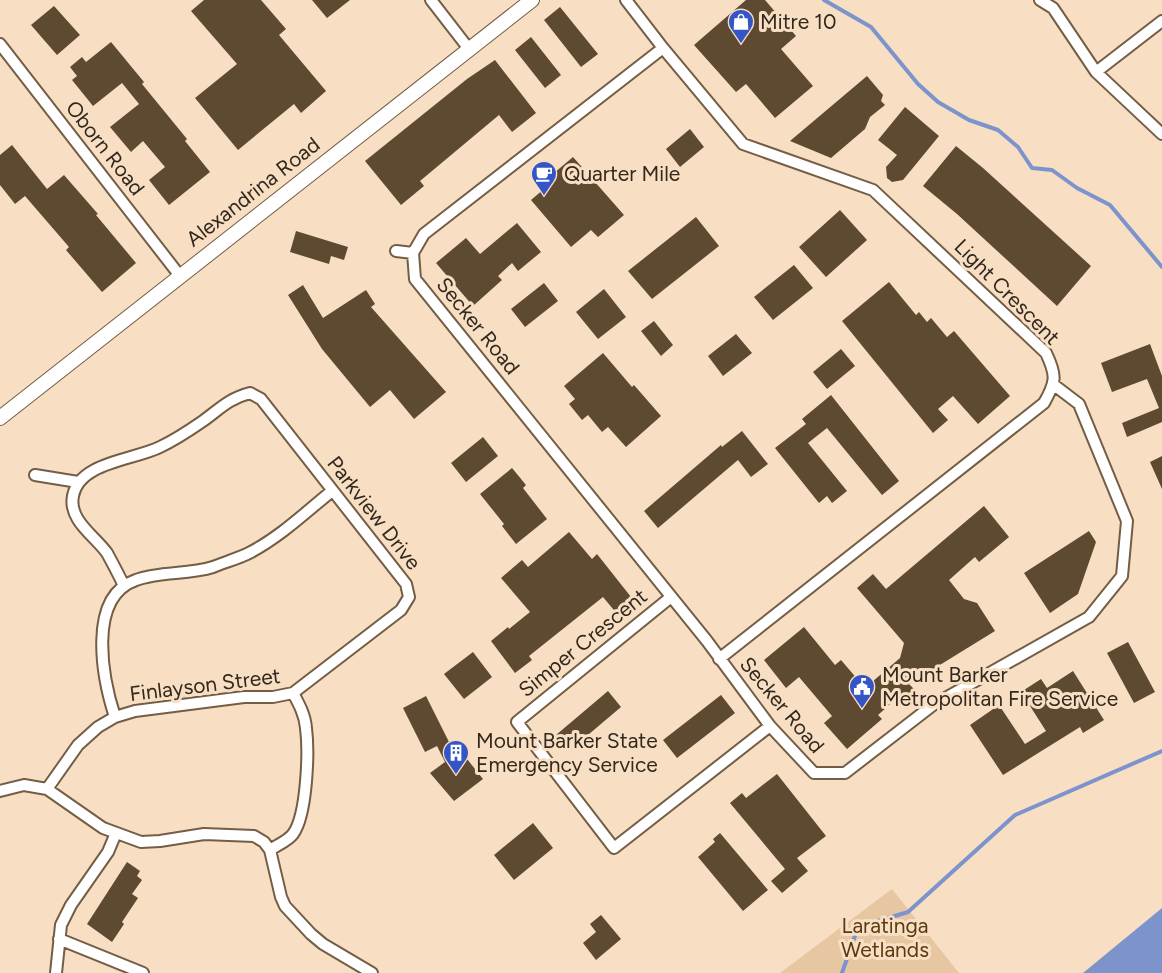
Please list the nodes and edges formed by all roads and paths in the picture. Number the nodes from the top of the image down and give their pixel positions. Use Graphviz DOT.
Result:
graph roads {
  1 [pos="431,0"];
  2 [pos="532,0"];
  3 [pos="626,0"];
  4 [pos="1040,0"];
  5 [pos="1162,21"];
  6 [pos="0,44"];
  7 [pos="663,48"];
  8 [pos="470,49"];
  9 [pos="1096,72"];
  10 [pos="1162,134"];
  11 [pos="396,251"];
  12 [pos="413,253"];
  13 [pos="180,276"];
  14 [pos="1054,385"];
  15 [pos="0,418"];
  16 [pos="35,475"];
  17 [pos="78,482"];
  18 [pos="332,491"];
  19 [pos="124,586"];
  20 [pos="671,597"];
  21 [pos="719,659"];
  22 [pos="293,693"];
  23 [pos="115,717"];
  24 [pos="770,726"];
  25 [pos="47,789"];
  26 [pos="0,791"];
  27 [pos="116,833"];
  28 [pos="270,850"];
  29 [pos="59,939"];
  30 [pos="56,973"];
  31 [pos="143,973"];
  32 [pos="372,973"];
  1 -- 8 [label="street"];
  2 -- 8 [label="main road, Alexandrina Road"];
  3 -- 7 [label="street"];
  4 -- 9 [label="street"];
  5 -- 9 [label="street"];
  6 -- 13 [label="street, Oborn Road"];
  7 -- 12 [label="street"];
  7 -- 14 [label="street, Light Crescent"];
  8 -- 13 [label="main road, Alexandrina Road"];
  9 -- 10 [label="street"];
  11 -- 12 [label="street"];
  12 -- 20 [label="street, Secker Road"];
  13 -- 15 [label="main road, Alexandrina Road"];
  14 -- 21 [label="street"];
  14 -- 24 [label="street, Secker Road"];
  16 -- 17 [label="street"];
  17 -- 18 [label="street, Parkview Drive"];
  17 -- 19 [label="street"];
  18 -- 19 [label="street"];
  18 -- 22 [label="street, Parkview Drive"];
  19 -- 23 [label="street"];
  20 -- 21 [label="street, Secker Road"];
  20 -- 24 [label="street, Simper Crescent"];
  21 -- 24 [label="street, Secker Road"];
  22 -- 23 [label="street, Finlayson Street"];
  22 -- 28 [label="street"];
  23 -- 25 [label="street, Finlayson Street"];
  25 -- 26 [label="street"];
  25 -- 27 [label="street"];
  27 -- 28 [label="street"];
  27 -- 29 [label="street"];
  28 -- 32 [label="street"];
  29 -- 30 [label="street"];
  29 -- 31 [label="street"];
}
